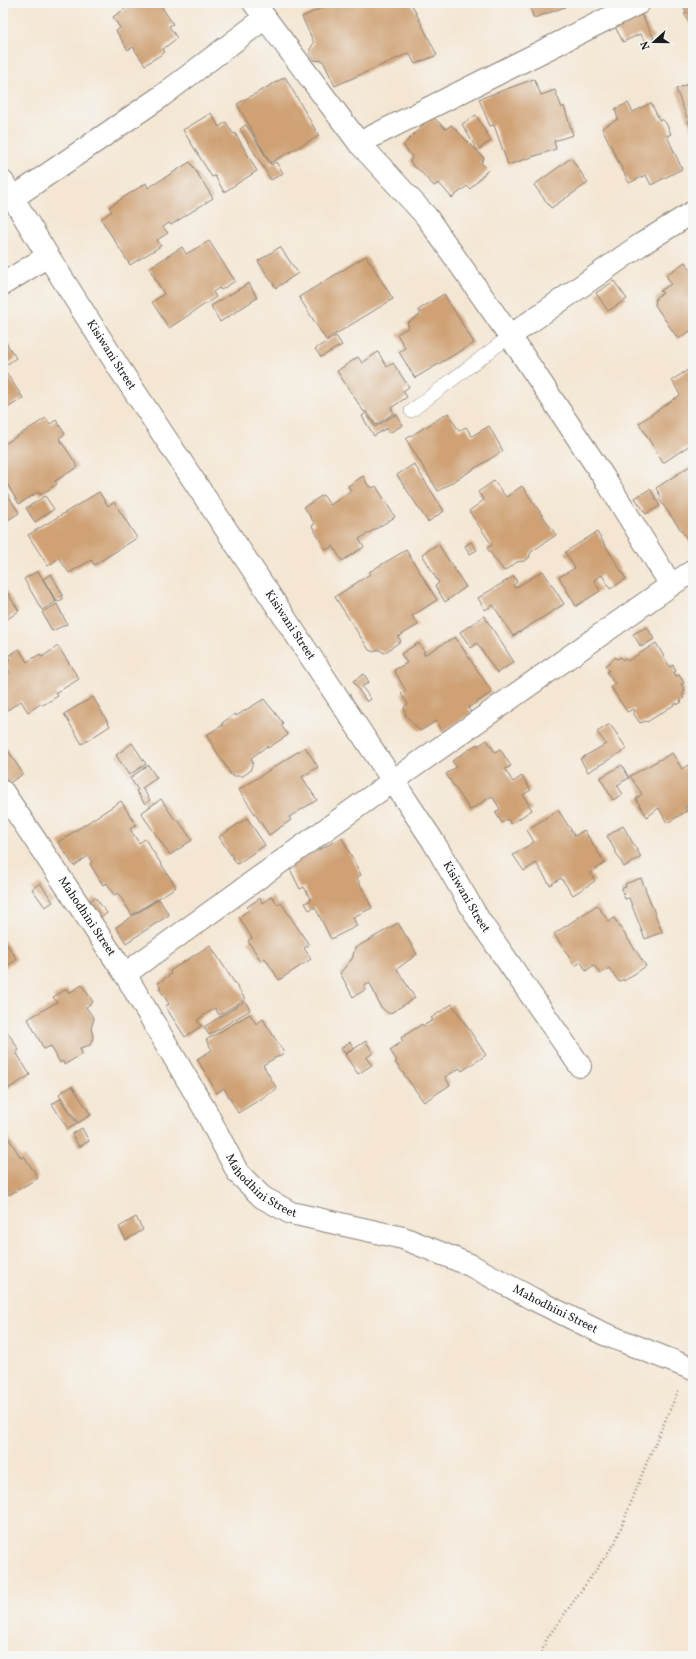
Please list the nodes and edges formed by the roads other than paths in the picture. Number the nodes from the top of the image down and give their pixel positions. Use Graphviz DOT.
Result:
graph roads {
  1 [pos="639,3"];
  2 [pos="259,11"];
  3 [pos="359,144"];
  4 [pos="8,190"];
  5 [pos="693,212"];
  6 [pos="48,256"];
  7 [pos="3,284"];
  8 [pos="510,336"];
  9 [pos="411,411"];
  10 [pos="693,571"];
  11 [pos="671,585"];
  12 [pos="393,781"];
  13 [pos="3,792"];
  14 [pos="125,974"];
  15 [pos="580,1066"];
  16 [pos="690,1369"];
  1 -- 3 [label="street"];
  2 -- 3 [label="street"];
  2 -- 4 [label="street"];
  3 -- 8 [label="street"];
  4 -- 6 [label="street, Kisiwani Street"];
  5 -- 8 [label="street"];
  6 -- 7 [label="street"];
  6 -- 12 [label="street, Kisiwani Street"];
  8 -- 9 [label="lane"];
  8 -- 11 [label="street"];
  10 -- 11 [label="street"];
  11 -- 12 [label="street"];
  12 -- 14 [label="street"];
  12 -- 15 [label="street, Kisiwani Street"];
  13 -- 14 [label="street, Mahodhini Street"];
  14 -- 16 [label="street, Mahodhini Street"];
}
